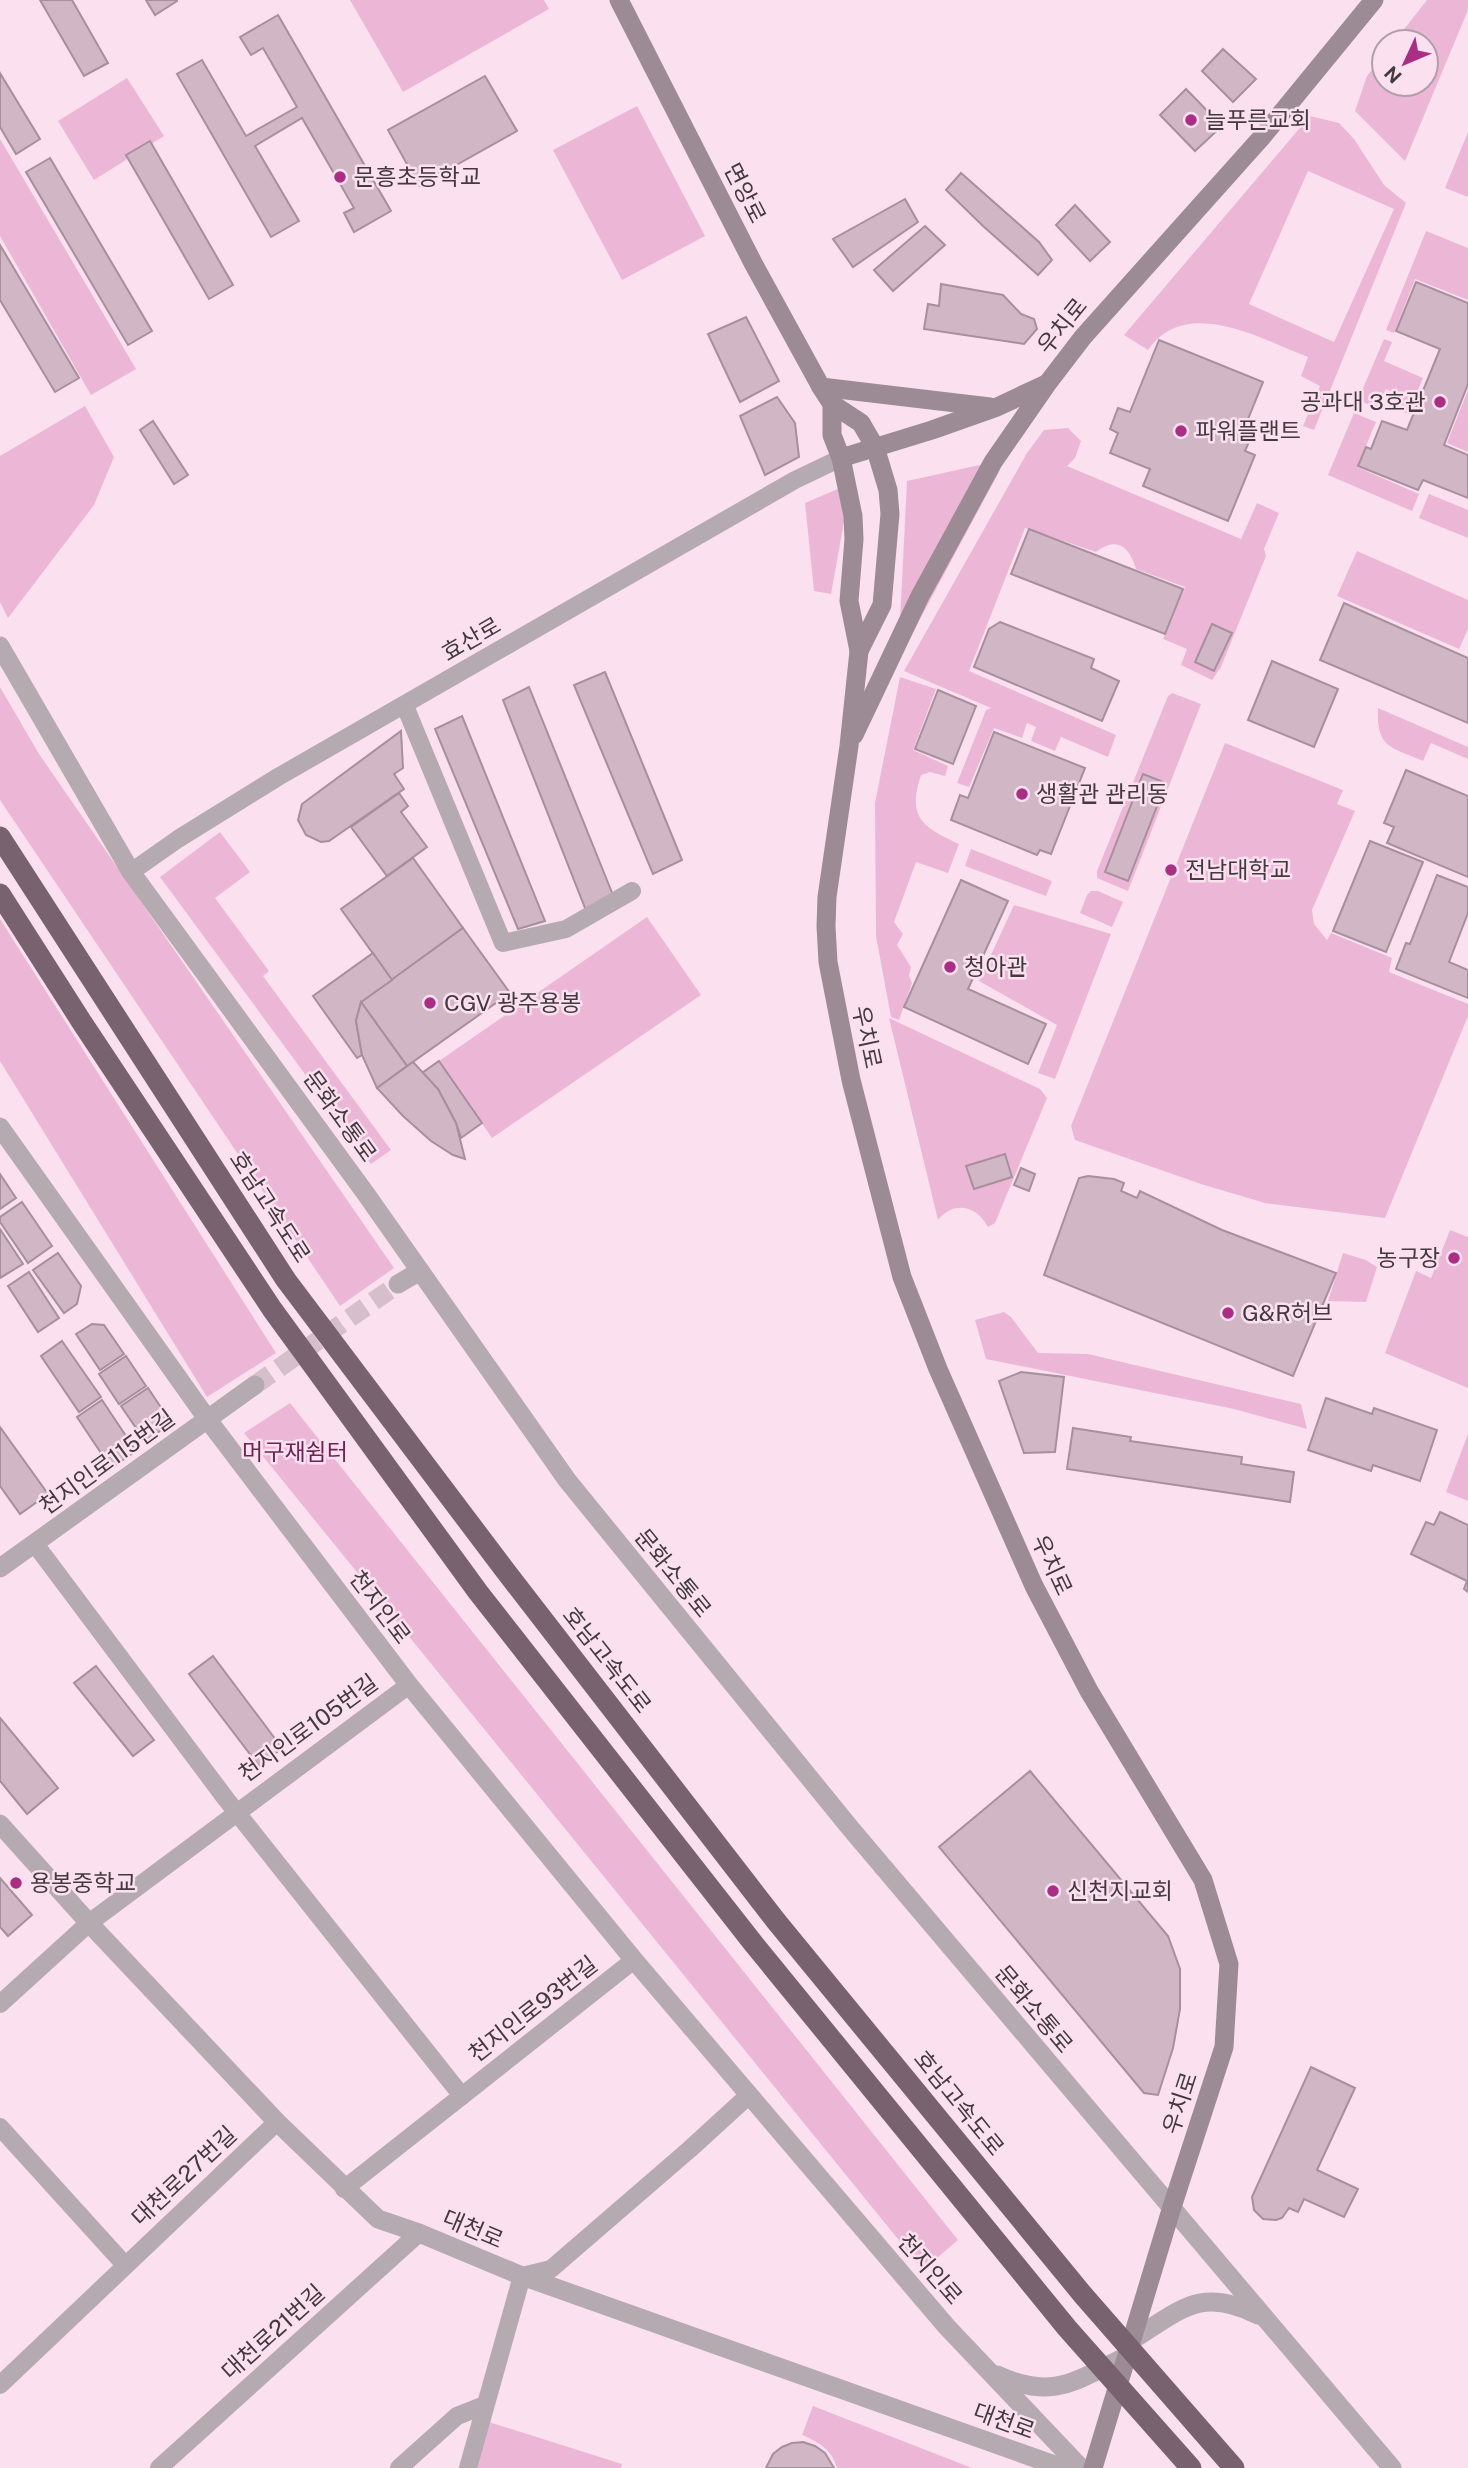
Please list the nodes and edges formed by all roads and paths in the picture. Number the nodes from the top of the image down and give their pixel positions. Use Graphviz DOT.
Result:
graph roads {
  1 [pos="619,0"];
  2 [pos="1374,0"];
  3 [pos="1047,384"];
  4 [pos="821,387"];
  5 [pos="832,404"];
  6 [pos="998,407"];
  7 [pos="875,447"];
  8 [pos="841,458"];
  9 [pos="0,646"];
  10 [pos="859,651"];
  11 [pos="405,706"];
  12 [pos="849,746"];
  13 [pos="0,837"];
  14 [pos="131,872"];
  15 [pos="632,891"];
  16 [pos="0,894"];
  17 [pos="0,1127"];
  18 [pos="420,1270"];
  19 [pos="398,1284"];
  20 [pos="255,1385"];
  21 [pos="208,1420"];
  22 [pos="35,1544"];
  23 [pos="0,1569"];
  24 [pos="114,1651"];
  25 [pos="409,1685"];
  26 [pos="236,1811"];
  27 [pos="0,1824"];
  28 [pos="89,1923"];
  29 [pos="338,1940"];
  30 [pos="634,1960"];
  31 [pos="0,2004"];
  32 [pos="462,2096"];
  33 [pos="748,2096"];
  34 [pos="277,2122"];
  35 [pos="0,2127"];
  36 [pos="344,2189"];
  37 [pos="1171,2210"];
  38 [pos="419,2233"];
  39 [pos="125,2265"];
  40 [pos="522,2276"];
  41 [pos="1264,2318"];
  42 [pos="1130,2348"];
  43 [pos="988,2371"];
  44 [pos="0,2385"];
  45 [pos="485,2405"];
  46 [pos="159,2468"];
  47 [pos="399,2468"];
  48 [pos="468,2468"];
  49 [pos="1063,2468"];
  50 [pos="1081,2468"];
  51 [pos="1093,2468"];
  52 [pos="1191,2468"];
  53 [pos="1234,2468"];
  54 [pos="1392,2468"];
  1 -- 4 [label="main road, 면앙로"];
  2 -- 3 [label="main road, 우치로"];
  3 -- 6 [label="main road, 우치로"];
  3 -- 12 [label="main road"];
  4 -- 5 [label="main road, 면앙로"];
  4 -- 6 [label="main road"];
  5 -- 7 [label="main road, 면앙로"];
  5 -- 8 [label="main road"];
  6 -- 7 [label="main road, 우치로"];
  7 -- 8 [label="main road"];
  7 -- 10 [label="main road, 우치로"];
  8 -- 10 [label="main road, 우치로"];
  8 -- 11 [label="street, 효산로"];
  9 -- 14 [label="street, 문화소통로"];
  10 -- 12 [label="main road, 우치로"];
  11 -- 14 [label="street, 효산로"];
  11 -- 15 [label="street"];
  12 -- 37 [label="main road, 우치로"];
  13 -- 53 [label="highway, 호남고속도로"];
  14 -- 18 [label="street, 문화소통로"];
  16 -- 52 [label="highway"];
  17 -- 21 [label="street, 천지인로"];
  18 -- 19 [label="street"];
  18 -- 37 [label="street, 문화소통로"];
  20 -- 21 [label="street, 천지인로115번길"];
  21 -- 22 [label="street, 천지인로115번길"];
  21 -- 25 [label="street, 천지인로"];
  22 -- 23 [label="street, 천지인로115번길"];
  22 -- 24 [label="street, 천지인로115번길"];
  24 -- 26 [label="street, 천지인로105번길"];
  25 -- 26 [label="street, 천지인로105번길"];
  25 -- 30 [label="street, 천지인로"];
  26 -- 28 [label="street, 천지인로105번길"];
  26 -- 29 [label="street, 천지인로105번길"];
  27 -- 28 [label="street, 대천로"];
  28 -- 31 [label="street, 천지인로105번길"];
  28 -- 34 [label="street, 대천로"];
  29 -- 32 [label="street, 천지인로93번길"];
  30 -- 32 [label="street, 천지인로93번길"];
  30 -- 33 [label="street, 천지인로"];
  32 -- 36 [label="street, 천지인로93번길"];
  33 -- 40 [label="street"];
  33 -- 43 [label="street, 천지인로"];
  34 -- 36 [label="street, 대천로"];
  34 -- 39 [label="street, 대천로27번길"];
  35 -- 39 [label="street"];
  36 -- 38 [label="street, 대천로"];
  37 -- 41 [label="street, 문화소통로"];
  37 -- 42 [label="main road, 우치로"];
  38 -- 40 [label="street, 대천로"];
  38 -- 46 [label="street, 대천로21번길"];
  39 -- 44 [label="street, 대천로27번길"];
  40 -- 45 [label="street"];
  40 -- 49 [label="street, 대천로"];
  41 -- 42 [label="street"];
  41 -- 54 [label="street, 문화소통로"];
  42 -- 43 [label="street"];
  42 -- 51 [label="main road, 우치로"];
  43 -- 50 [label="street, 천지인로"];
  45 -- 47 [label="street"];
  45 -- 48 [label="street"];
}
